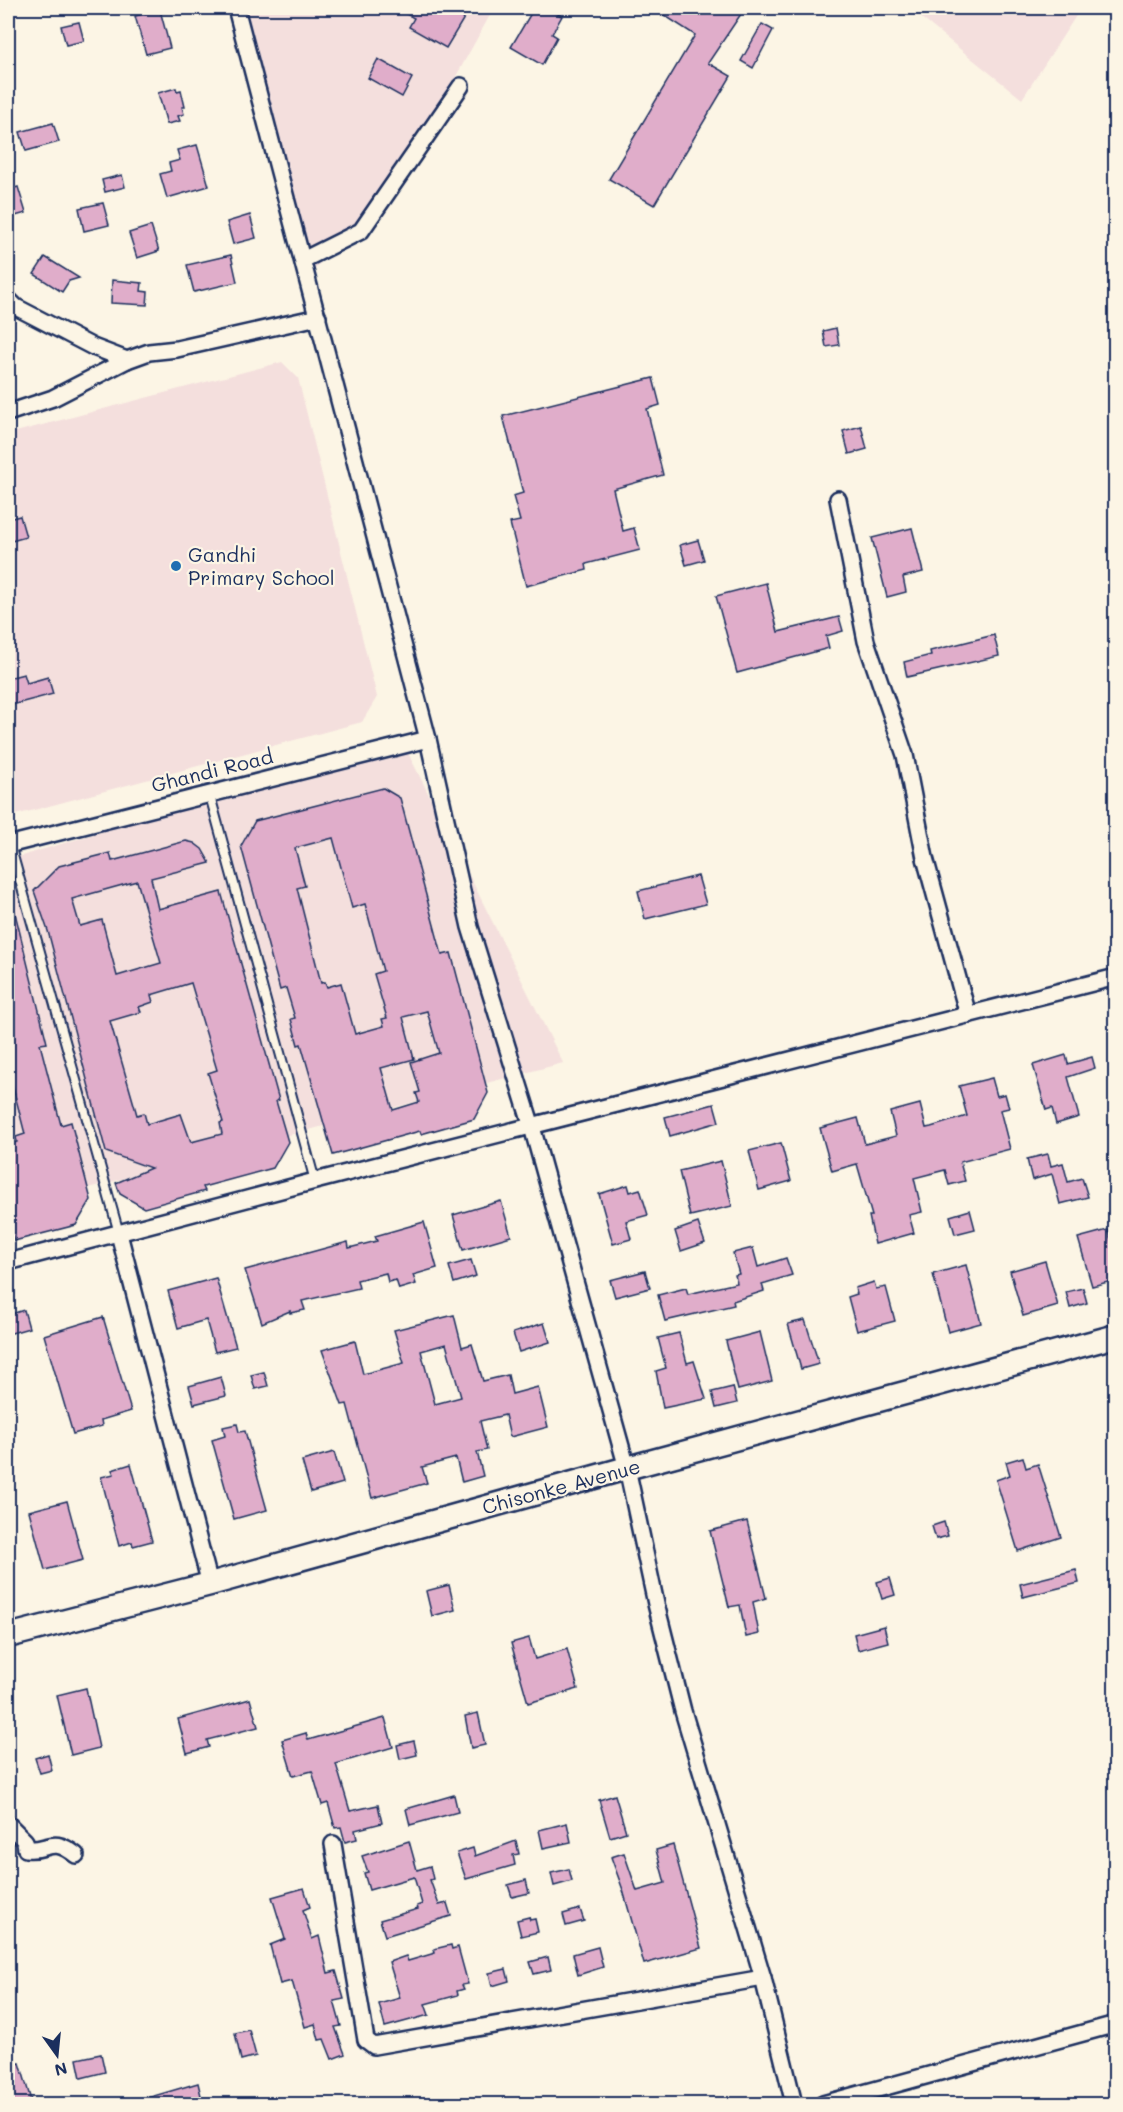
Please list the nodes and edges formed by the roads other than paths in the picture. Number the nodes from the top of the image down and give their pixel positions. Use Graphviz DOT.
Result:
graph roads {
  1 [pos="236,8"];
  2 [pos="461,86"];
  3 [pos="303,260"];
  4 [pos="8,299"];
  5 [pos="318,317"];
  6 [pos="127,360"];
  7 [pos="8,413"];
  8 [pos="838,499"];
  9 [pos="428,739"];
  10 [pos="209,792"];
  11 [pos="9,845"];
  12 [pos="1116,976"];
  13 [pos="968,1015"];
  14 [pos="532,1127"];
  15 [pos="315,1181"];
  16 [pos="119,1234"];
  17 [pos="8,1262"];
  18 [pos="1116,1336"];
  19 [pos="627,1468"];
  20 [pos="210,1584"];
  21 [pos="8,1636"];
  22 [pos="8,1824"];
  23 [pos="333,1844"];
  24 [pos="76,1856"];
  25 [pos="763,1978"];
  26 [pos="1116,2024"];
  27 [pos="794,2104"];
  28 [pos="823,2104"];
  1 -- 3 [label="street"];
  2 -- 3 [label="street"];
  3 -- 5 [label="street"];
  4 -- 6 [label="street"];
  5 -- 6 [label="street"];
  5 -- 9 [label="street"];
  6 -- 7 [label="street"];
  8 -- 13 [label="street"];
  9 -- 10 [label="street, Ghandi Road"];
  9 -- 14 [label="street"];
  10 -- 11 [label="street, Ghandi Road"];
  10 -- 15 [label="lane"];
  11 -- 16 [label="lane"];
  12 -- 13 [label="street"];
  13 -- 14 [label="street"];
  14 -- 15 [label="street"];
  14 -- 19 [label="street"];
  15 -- 16 [label="street"];
  16 -- 17 [label="street"];
  16 -- 20 [label="street"];
  18 -- 19 [label="street, Chisonke Avenue"];
  19 -- 20 [label="street, Chisonke Avenue"];
  19 -- 25 [label="street"];
  20 -- 21 [label="street, Chisonke Avenue"];
  22 -- 24 [label="street"];
  23 -- 25 [label="street"];
  25 -- 27 [label="street"];
  26 -- 28 [label="street"];
}
